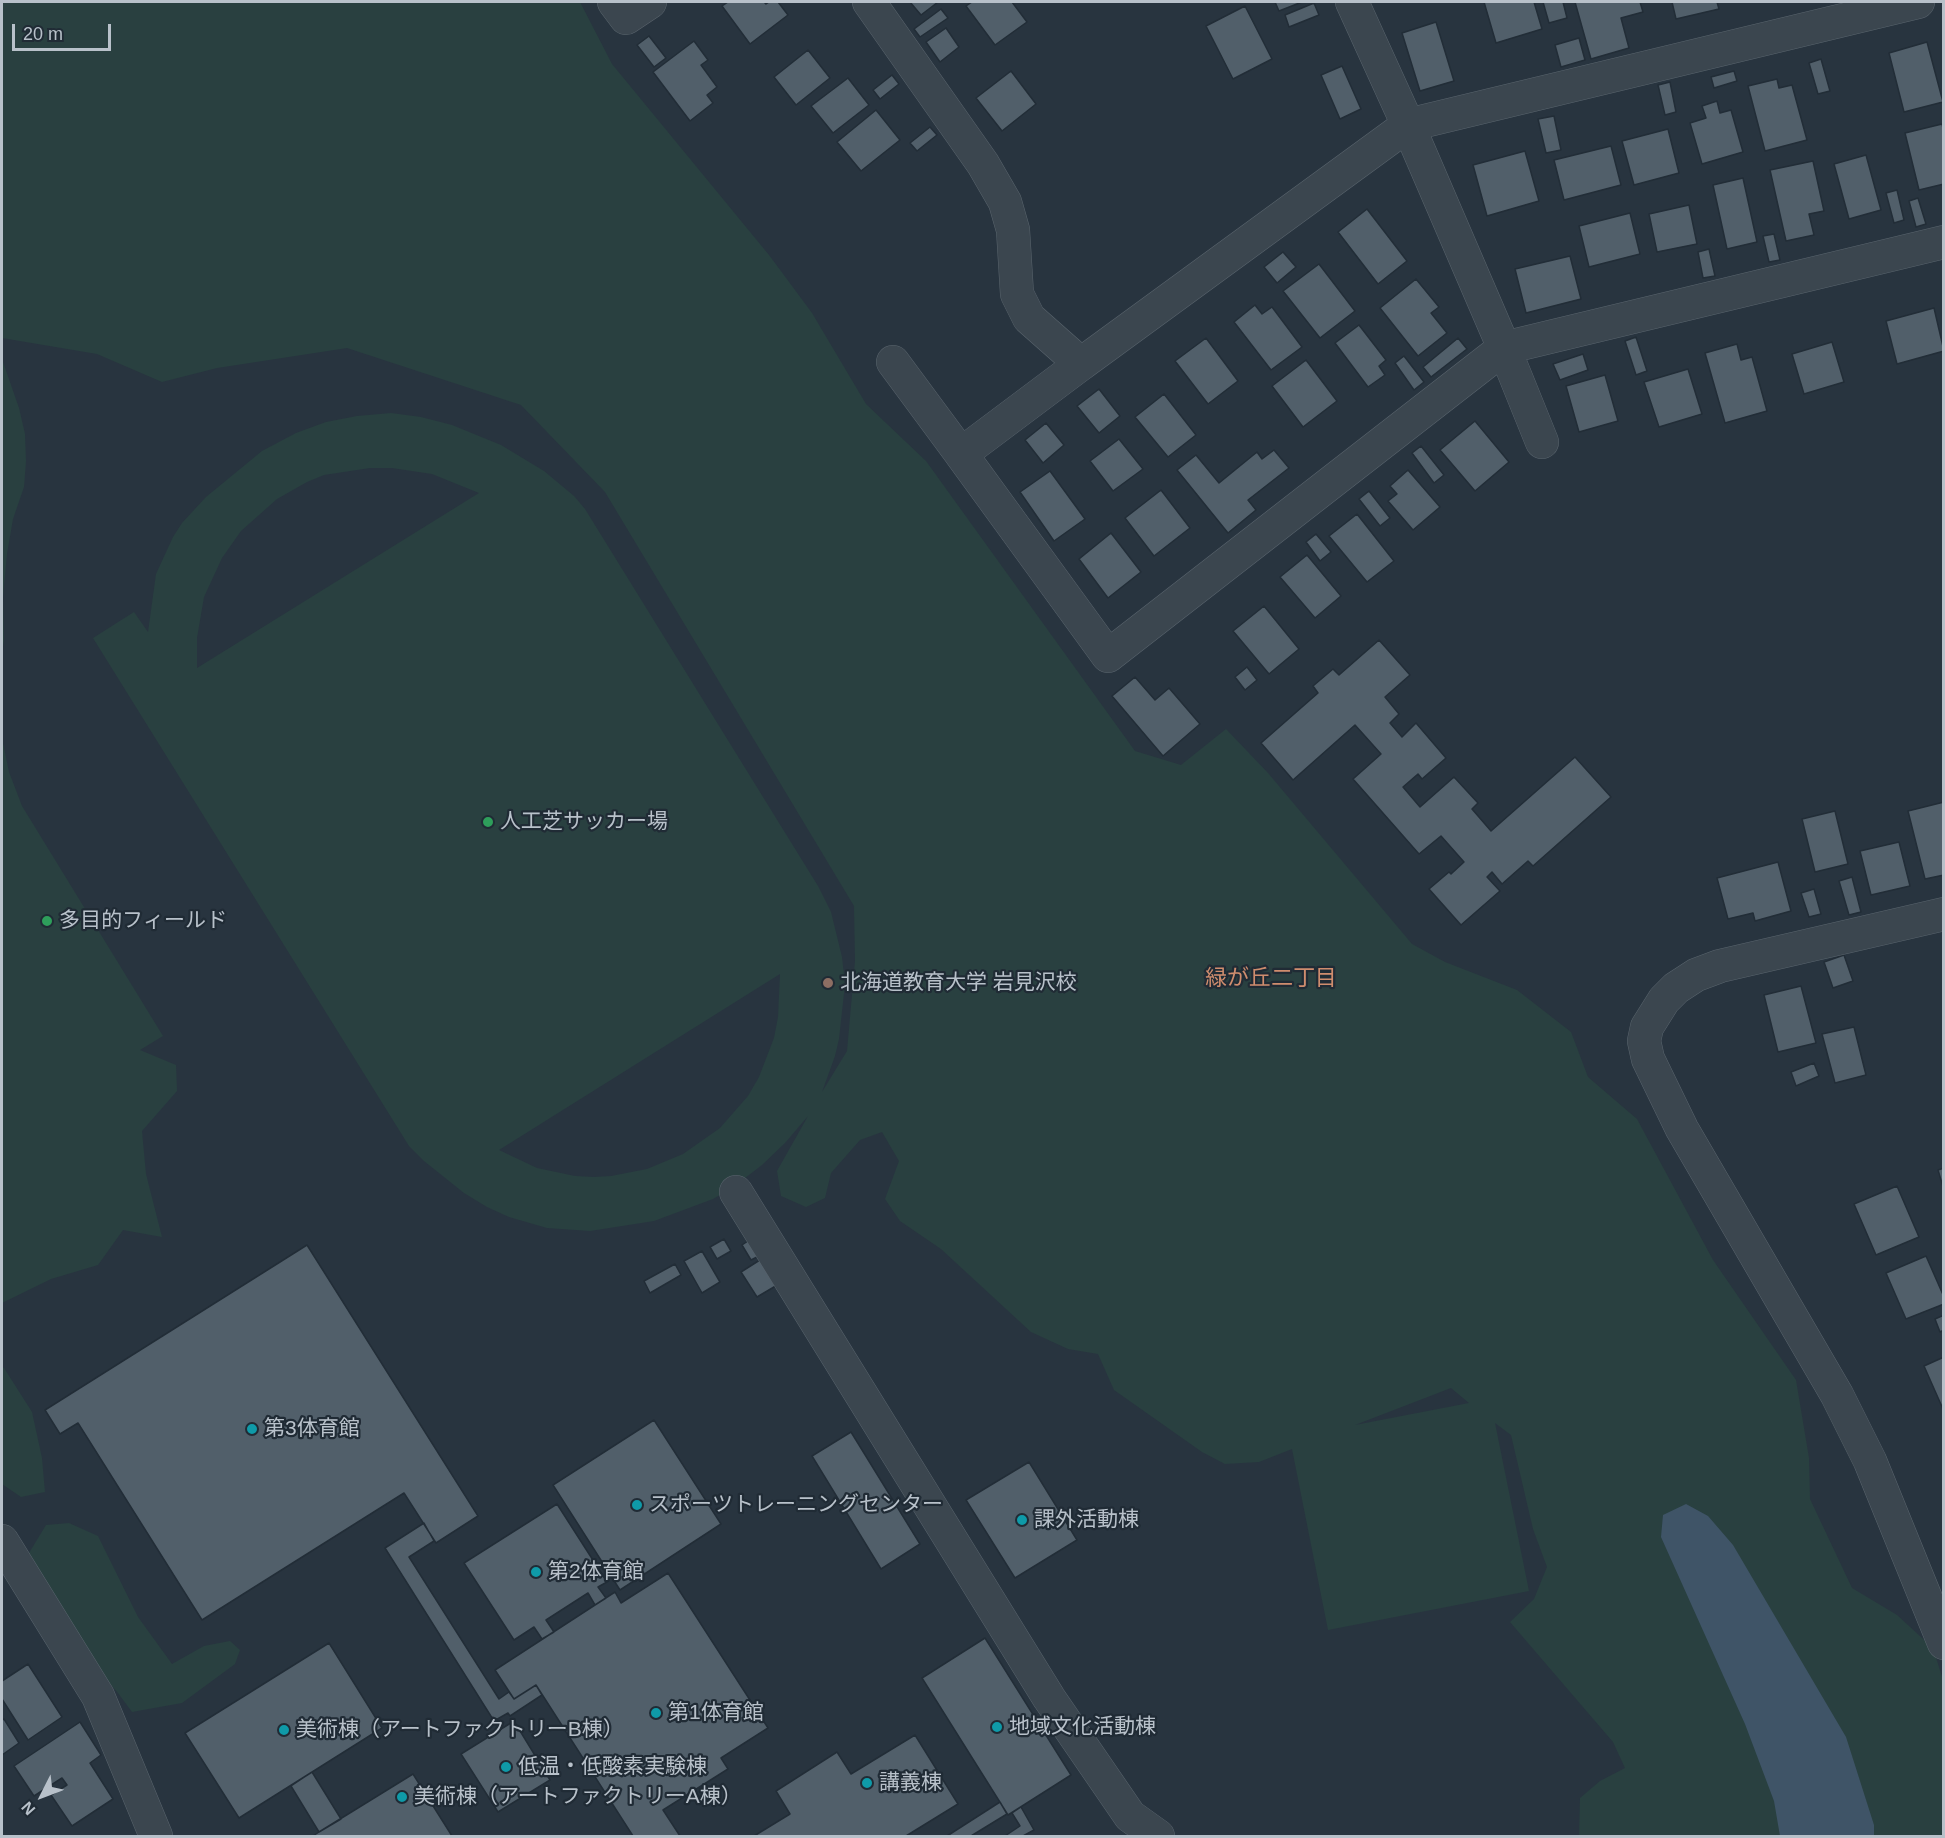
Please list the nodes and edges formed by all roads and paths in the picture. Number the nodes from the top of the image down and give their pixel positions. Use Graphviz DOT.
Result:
graph roads {
  1 [pos="615,2"];
  2 [pos="650,2"];
  3 [pos="869,2"];
  4 [pos="1352,2"];
  5 [pos="1918,2"];
  6 [pos="1408,125"];
  7 [pos="1944,242"];
  8 [pos="1504,348"];
  9 [pos="893,362"];
  10 [pos="1081,364"];
  11 [pos="1542,441"];
  12 [pos="961,454"];
  13 [pos="1944,914"];
  14 [pos="736,1192"];
  15 [pos="6,1556"];
  16 [pos="1944,1643"];
  17 [pos="156,1836"];
  18 [pos="1158,1836"];
  1 -- 2 [label="street"];
  3 -- 10 [label="street"];
  4 -- 6 [label="street"];
  5 -- 6 [label="street"];
  6 -- 8 [label="street"];
  6 -- 10 [label="street"];
  7 -- 8 [label="street"];
  8 -- 11 [label="street"];
  8 -- 12 [label="street"];
  9 -- 12 [label="street"];
  10 -- 12 [label="street"];
  13 -- 16 [label="street"];
  14 -- 18 [label="street"];
  15 -- 17 [label="street"];
}
